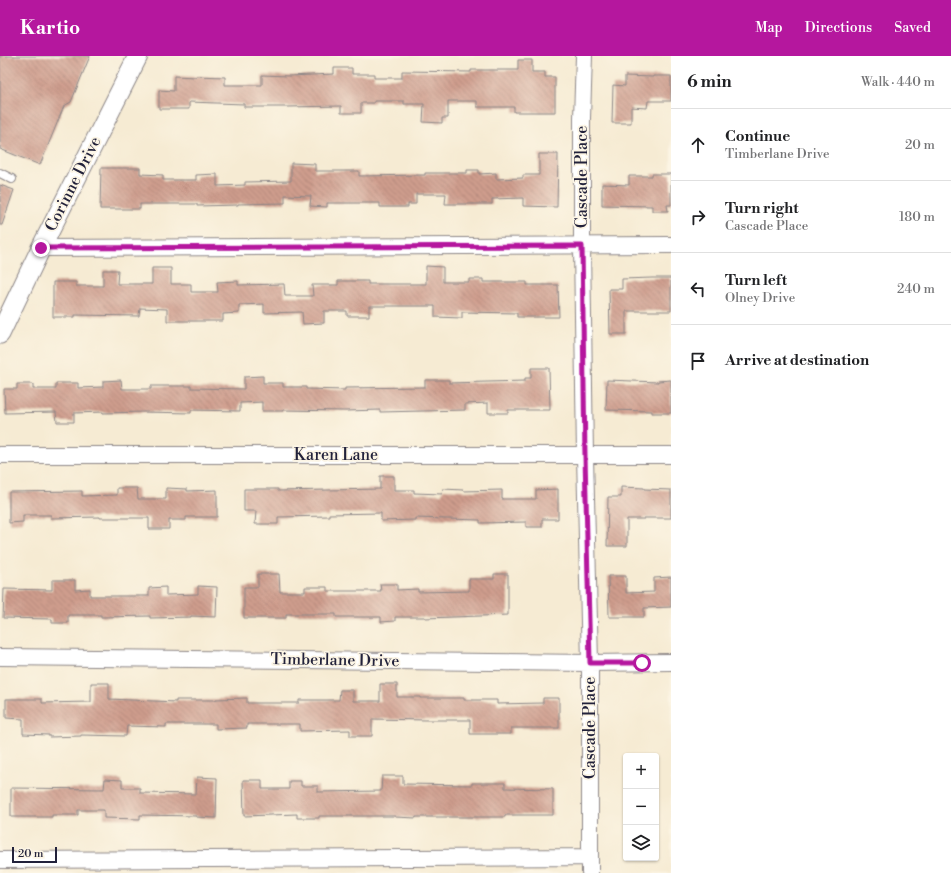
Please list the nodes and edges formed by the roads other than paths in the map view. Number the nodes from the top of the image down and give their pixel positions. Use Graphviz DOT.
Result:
graph roads {
  1 [pos="138,56"];
  2 [pos="584,56"];
  3 [pos="0,173"];
  4 [pos="12,179"];
  5 [pos="671,245"];
  6 [pos="582,246"];
  7 [pos="41,248"];
  8 [pos="0,334"];
  9 [pos="0,455"];
  10 [pos="671,455"];
  11 [pos="585,456"];
  12 [pos="0,657"];
  13 [pos="671,662"];
  14 [pos="590,663"];
  15 [pos="0,860"];
  16 [pos="590,865"];
  1 -- 7 [label="street, Corinne Drive"];
  2 -- 6 [label="street, Cascade Place"];
  3 -- 4 [label="lane"];
  5 -- 6 [label="street"];
  6 -- 7 [label="street"];
  6 -- 11 [label="street, Cascade Place"];
  7 -- 8 [label="street, Corinne Drive"];
  9 -- 11 [label="street, Karen Lane"];
  10 -- 11 [label="street, Karen Lane"];
  11 -- 14 [label="street, Cascade Place"];
  12 -- 14 [label="street, Timberlane Drive"];
  13 -- 14 [label="street, Timberlane Drive"];
  14 -- 16 [label="street, Cascade Place"];
  15 -- 16 [label="street"];
}
